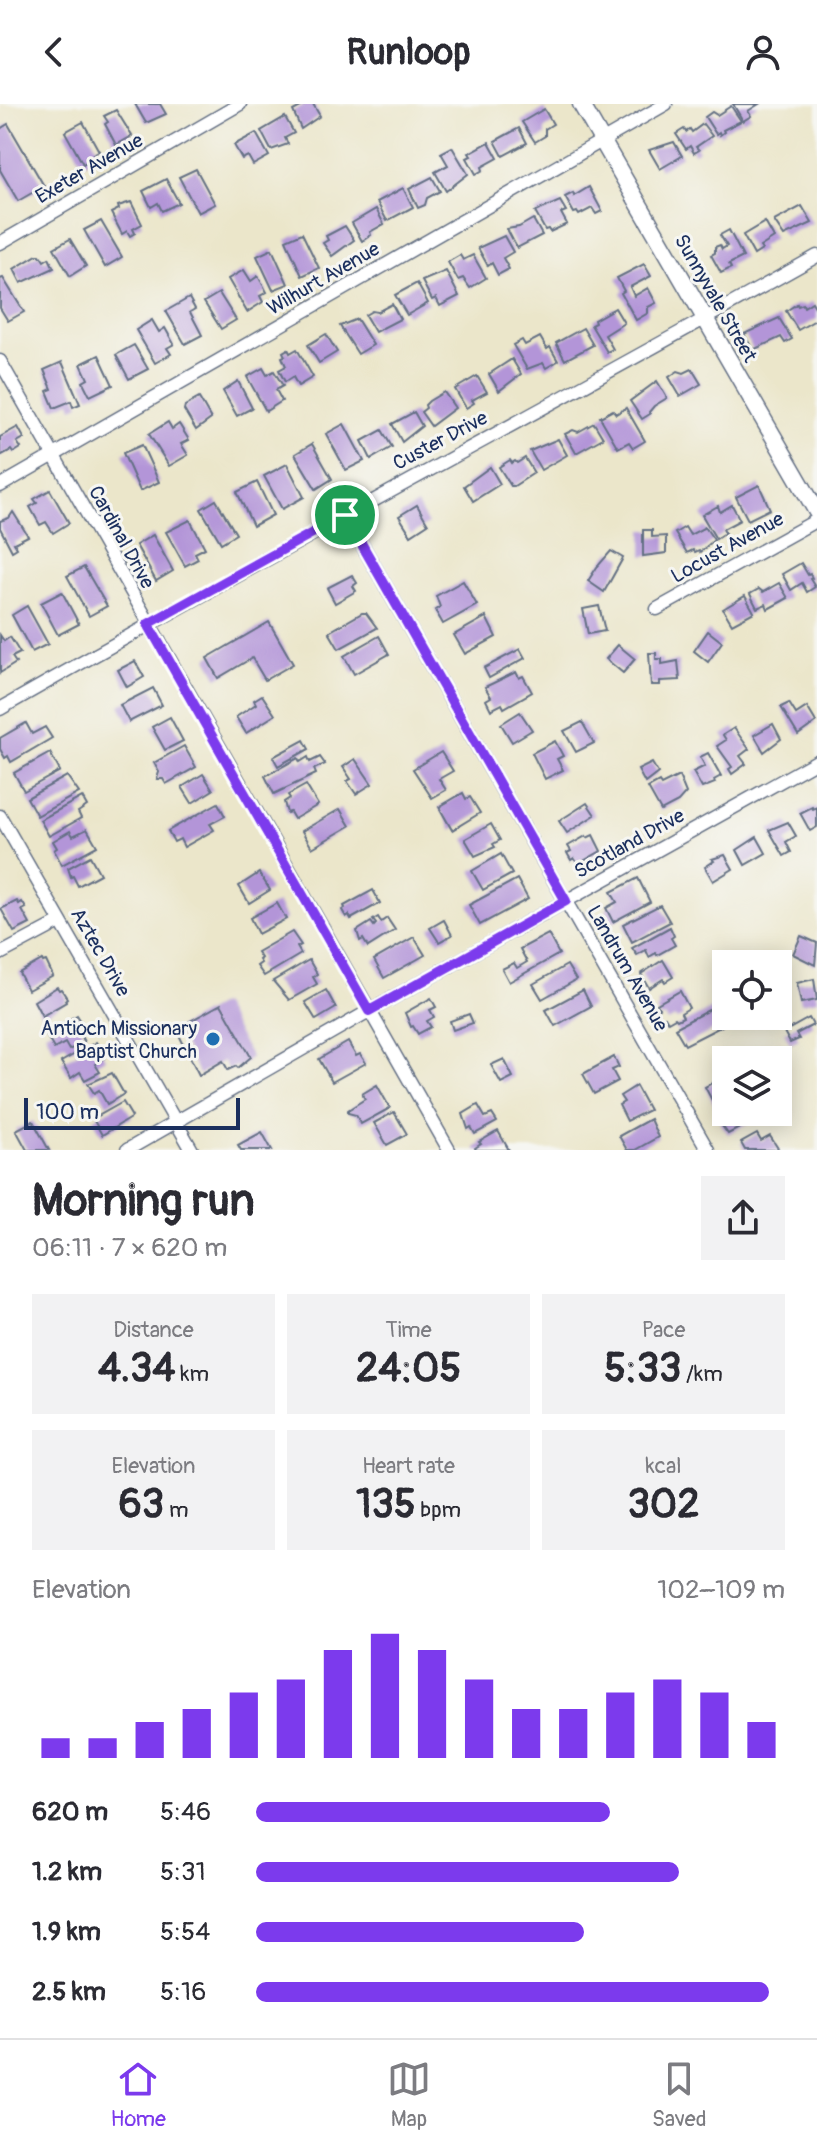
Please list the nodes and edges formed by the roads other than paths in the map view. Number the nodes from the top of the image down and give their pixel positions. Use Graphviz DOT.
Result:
graph roads {
  1 [pos="240,104"];
  2 [pos="581,104"];
  3 [pos="666,104"];
  4 [pos="602,140"];
  5 [pos="0,243"];
  6 [pos="817,256"];
  7 [pos="705,319"];
  8 [pos="0,361"];
  9 [pos="53,456"];
  10 [pos="0,486"];
  11 [pos="817,512"];
  12 [pos="345,515"];
  13 [pos="817,520"];
  14 [pos="657,609"];
  15 [pos="148,624"];
  16 [pos="0,709"];
  17 [pos="817,761"];
  18 [pos="0,816"];
  19 [pos="566,901"];
  20 [pos="60,922"];
  21 [pos="0,954"];
  22 [pos="369,1011"];
  23 [pos="176,1122"];
  24 [pos="127,1150"];
  25 [pos="192,1150"];
  26 [pos="449,1150"];
  27 [pos="708,1150"];
  1 -- 5 [label="street, Exeter Avenue"];
  2 -- 4 [label="street, Sunnyvale Street"];
  3 -- 4 [label="street, Wilhurt Avenue"];
  4 -- 7 [label="street, Sunnyvale Street"];
  4 -- 9 [label="street, Wilhurt Avenue"];
  6 -- 7 [label="street, Custer Drive"];
  7 -- 11 [label="street, Sunnyvale Street"];
  7 -- 12 [label="street, Custer Drive"];
  8 -- 9 [label="street, Cardinal Drive"];
  9 -- 10 [label="street, Wilhurt Avenue"];
  9 -- 15 [label="street, Cardinal Drive"];
  12 -- 15 [label="street, Custer Drive"];
  12 -- 19 [label="street, Landrum Avenue"];
  13 -- 14 [label="street, Locust Avenue"];
  15 -- 16 [label="street, Custer Drive"];
  15 -- 22 [label="street, Cardinal Drive"];
  17 -- 19 [label="street, Scotland Drive"];
  18 -- 20 [label="street, Aztec Drive"];
  19 -- 22 [label="street, Scotland Drive"];
  19 -- 27 [label="street, Landrum Avenue"];
  20 -- 21 [label="street"];
  20 -- 23 [label="street, Aztec Drive"];
  22 -- 23 [label="street, Scotland Drive"];
  22 -- 26 [label="street, Cardinal Drive"];
  23 -- 24 [label="street, Scotland Drive"];
  23 -- 25 [label="street, Aztec Drive"];
}
